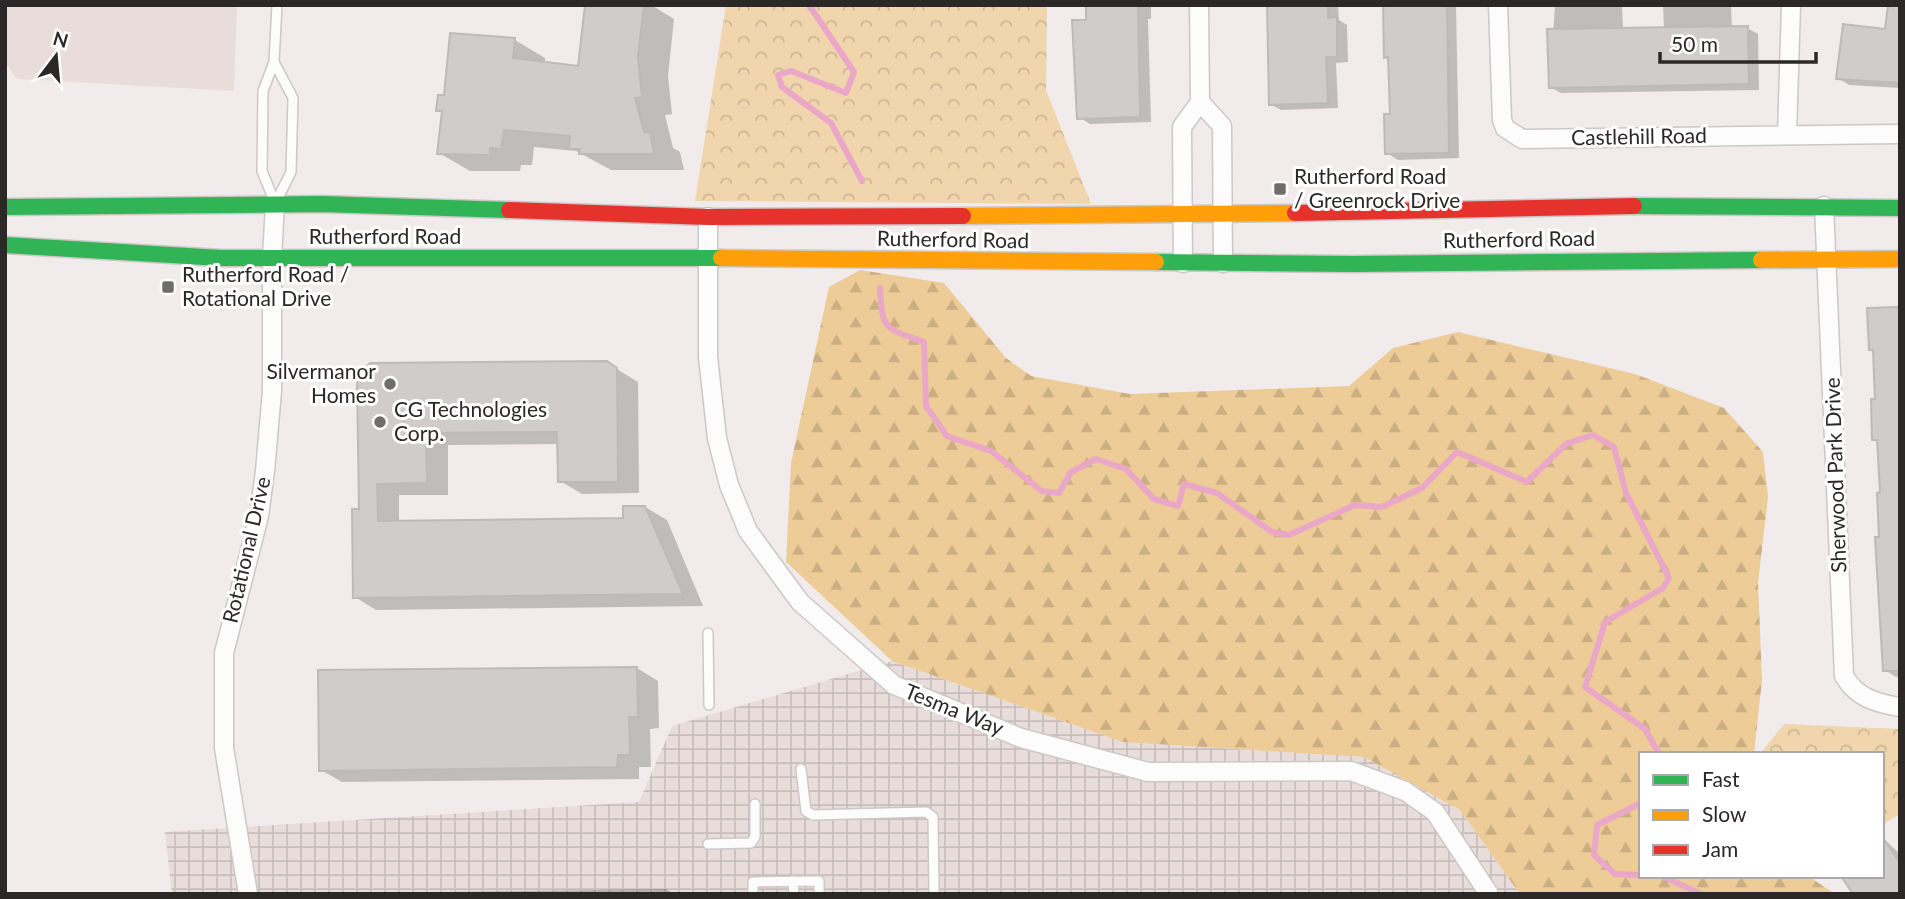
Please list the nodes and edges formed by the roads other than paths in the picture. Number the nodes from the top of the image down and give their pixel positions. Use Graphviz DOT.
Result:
graph roads {
  1 [pos="276,5"];
  2 [pos="1199,5"];
  3 [pos="1498,5"];
  4 [pos="1791,5"];
  5 [pos="274,62"];
  6 [pos="1199,102"];
  7 [pos="1900,134"];
  8 [pos="1787,135"];
  9 [pos="275,204"];
  10 [pos="1824,206"];
  11 [pos="5,207"];
  12 [pos="1900,208"];
  13 [pos="1183,215"];
  14 [pos="1223,215"];
  15 [pos="708,217"];
  16 [pos="5,246"];
  17 [pos="272,258"];
  18 [pos="708,258"];
  19 [pos="1824,259"];
  20 [pos="1900,259"];
  21 [pos="1183,263"];
  22 [pos="1223,263"];
  23 [pos="708,633"];
  24 [pos="709,705"];
  25 [pos="1900,707"];
  26 [pos="801,769"];
  27 [pos="755,804"];
  28 [pos="708,844"];
  29 [pos="793,881"];
  30 [pos="248,894"];
  31 [pos="753,894"];
  32 [pos="794,894"];
  33 [pos="819,894"];
  34 [pos="934,894"];
  35 [pos="1489,894"];
  1 -- 5 [label="lane"];
  2 -- 6 [label="street"];
  3 -- 8 [label="street, Castlehill Road"];
  4 -- 8 [label="street"];
  5 -- 9 [label="lane"];
  5 -- 9 [label="lane"];
  6 -- 13 [label="street"];
  6 -- 14 [label="street"];
  7 -- 8 [label="street, Castlehill Road"];
  9 -- 11 [label="main road, Rutherford Road"];
  9 -- 15 [label="main road, Rutherford Road"];
  9 -- 17 [label="street, Rotational Drive"];
  10 -- 12 [label="main road, Rutherford Road"];
  10 -- 14 [label="main road, Rutherford Road"];
  10 -- 19 [label="street, Sherwood Park Drive"];
  13 -- 14 [label="main road, Rutherford Road"];
  13 -- 15 [label="main road, Rutherford Road"];
  13 -- 21 [label="street"];
  14 -- 22 [label="street"];
  15 -- 18 [label="street, Tesma Way"];
  16 -- 17 [label="main road, Rutherford Road"];
  17 -- 18 [label="main road, Rutherford Road"];
  17 -- 30 [label="street, Rotational Drive"];
  18 -- 21 [label="main road, Rutherford Road"];
  18 -- 35 [label="street, Tesma Way"];
  19 -- 20 [label="main road, Rutherford Road"];
  19 -- 22 [label="main road, Rutherford Road"];
  19 -- 25 [label="street, Sherwood Park Drive"];
  21 -- 22 [label="main road, Rutherford Road"];
  23 -- 24 [label="lane"];
  26 -- 34 [label="lane"];
  27 -- 28 [label="lane"];
  29 -- 31 [label="lane"];
  29 -- 32 [label="lane"];
  29 -- 33 [label="lane"];
}
